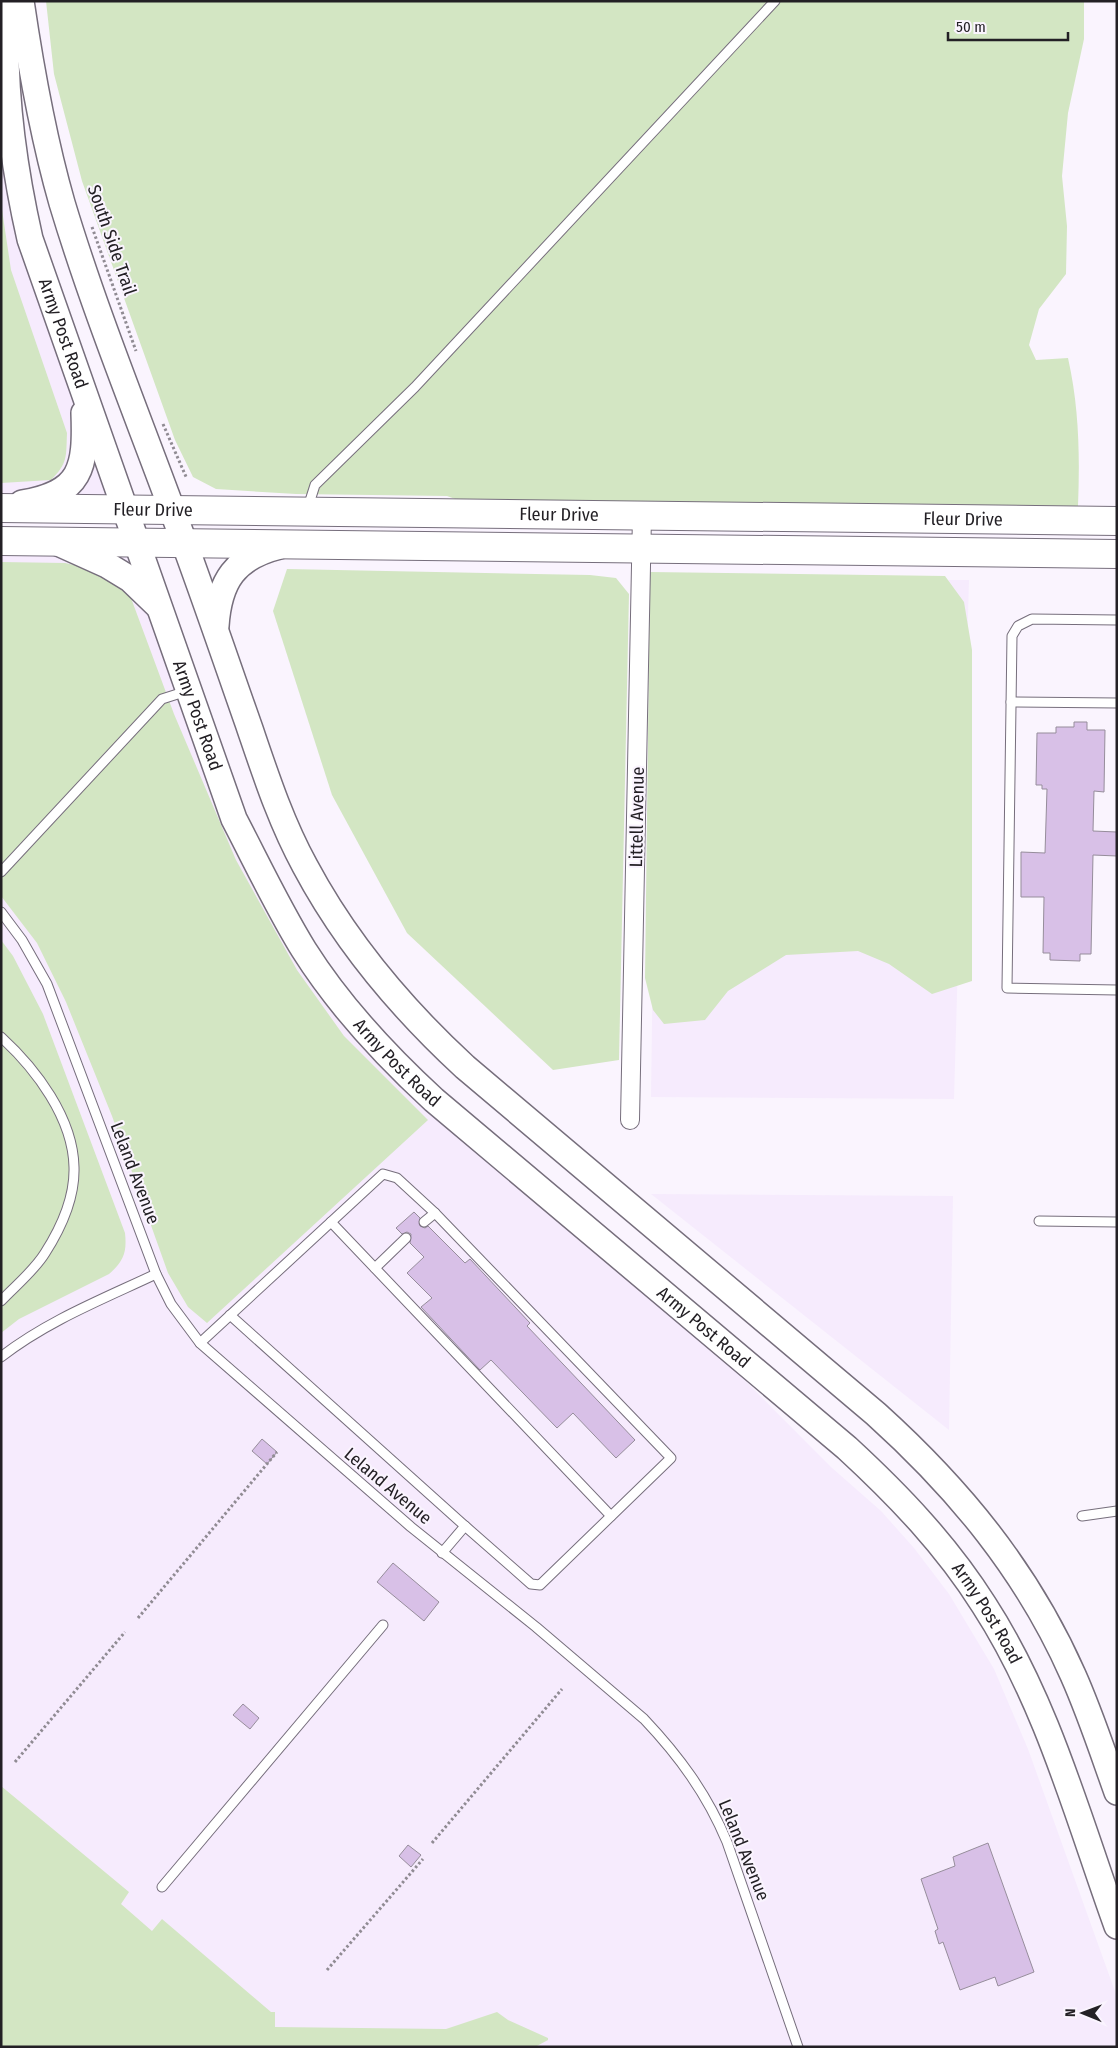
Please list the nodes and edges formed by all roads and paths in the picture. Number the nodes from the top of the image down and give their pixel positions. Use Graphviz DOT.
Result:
graph roads {
  1 [pos="6,1"];
  2 [pos="21,1"];
  3 [pos="775,1"];
  4 [pos="90,219"];
  5 [pos="137,355"];
  6 [pos="83,393"];
  7 [pos="161,418"];
  8 [pos="187,479"];
  9 [pos="1,507"];
  10 [pos="172,509"];
  11 [pos="126,510"];
  12 [pos="307,510"];
  13 [pos="642,515"];
  14 [pos="1117,521"];
  15 [pos="1,541"];
  16 [pos="56,542"];
  17 [pos="138,543"];
  18 [pos="184,543"];
  19 [pos="285,544"];
  20 [pos="643,550"];
  21 [pos="1117,554"];
  22 [pos="161,609"];
  23 [pos="1117,620"];
  24 [pos="215,631"];
  25 [pos="189,690"];
  26 [pos="1012,702"];
  27 [pos="1117,702"];
  28 [pos="1,872"];
  29 [pos="1,912"];
  30 [pos="1117,990"];
  31 [pos="1,1037"];
  32 [pos="630,1120"];
  33 [pos="435,1213"];
  34 [pos="1039,1221"];
  35 [pos="331,1222"];
  36 [pos="424,1222"];
  37 [pos="1117,1222"];
  38 [pos="406,1238"];
  39 [pos="375,1268"];
  40 [pos="156,1274"];
  41 [pos="1,1301"];
  42 [pos="230,1315"];
  43 [pos="200,1343"];
  44 [pos="1,1357"];
  45 [pos="277,1452"];
  46 [pos="1117,1511"];
  47 [pos="611,1516"];
  48 [pos="1082,1516"];
  49 [pos="465,1526"];
  50 [pos="442,1553"];
  51 [pos="138,1618"];
  52 [pos="383,1625"];
  53 [pos="125,1632"];
  54 [pos="562,1689"];
  55 [pos="15,1762"];
  56 [pos="1117,1792"];
  57 [pos="432,1844"];
  58 [pos="423,1859"];
  59 [pos="162,1887"];
  60 [pos="1117,1926"];
  61 [pos="327,1970"];
  62 [pos="798,2047"];
  1 -- 6 [label="main road, Army Post Road"];
  2 -- 10 [label="main road"];
  3 -- 12 [label="lane"];
  4 -- 5 [label="path, South Side Trail"];
  6 -- 9 [label="main road"];
  6 -- 11 [label="main road, Army Post Road"];
  7 -- 8 [label="path"];
  9 -- 11 [label="main road, Fleur Drive"];
  10 -- 11 [label="main road, Fleur Drive"];
  10 -- 12 [label="main road, Fleur Drive"];
  10 -- 18 [label="main road"];
  11 -- 17 [label="main road, Army Post Road"];
  12 -- 13 [label="main road, Fleur Drive"];
  13 -- 14 [label="main road, Fleur Drive"];
  13 -- 20 [label="street, Littell Avenue"];
  15 -- 16 [label="main road, Fleur Drive"];
  16 -- 17 [label="main road, Fleur Drive"];
  16 -- 22 [label="main road"];
  17 -- 18 [label="main road, Fleur Drive"];
  17 -- 22 [label="main road, Army Post Road"];
  18 -- 19 [label="main road, Fleur Drive"];
  18 -- 24 [label="main road"];
  19 -- 20 [label="main road, Fleur Drive"];
  19 -- 24 [label="main road"];
  20 -- 21 [label="main road, Fleur Drive"];
  20 -- 32 [label="street, Littell Avenue"];
  22 -- 25 [label="main road, Army Post Road"];
  23 -- 26 [label="lane"];
  24 -- 56 [label="main road"];
  25 -- 28 [label="lane"];
  25 -- 60 [label="main road, Army Post Road"];
  26 -- 27 [label="lane"];
  26 -- 30 [label="lane"];
  29 -- 40 [label="lane, Leland Avenue"];
  31 -- 41 [label="lane"];
  33 -- 35 [label="lane"];
  33 -- 36 [label="lane"];
  33 -- 47 [label="lane"];
  34 -- 37 [label="lane"];
  35 -- 39 [label="lane"];
  35 -- 42 [label="lane"];
  38 -- 39 [label="lane"];
  39 -- 47 [label="lane"];
  40 -- 43 [label="lane, Leland Avenue"];
  40 -- 44 [label="lane"];
  42 -- 43 [label="lane"];
  42 -- 49 [label="lane"];
  43 -- 50 [label="lane, Leland Avenue"];
  45 -- 51 [label="path"];
  46 -- 48 [label="lane"];
  47 -- 49 [label="lane"];
  49 -- 50 [label="lane"];
  50 -- 62 [label="lane, Leland Avenue"];
  52 -- 59 [label="lane"];
  53 -- 55 [label="path"];
  54 -- 57 [label="path"];
  58 -- 61 [label="path"];
}
